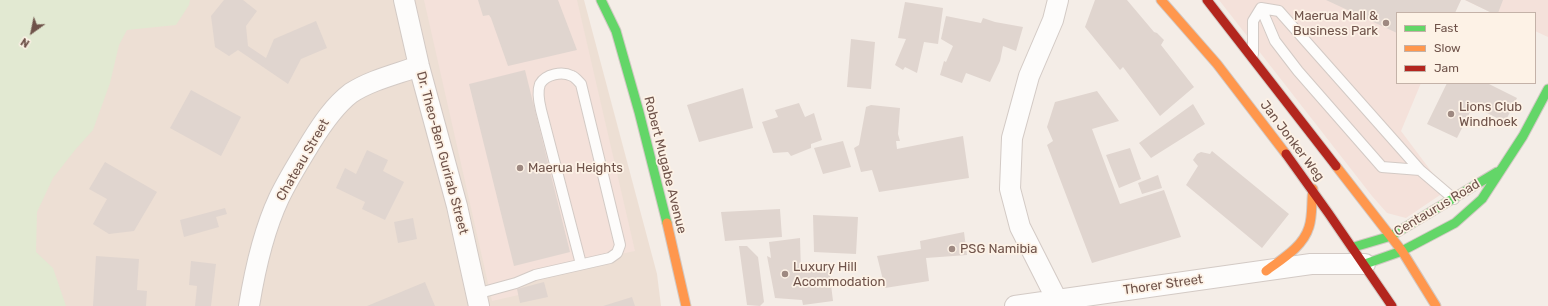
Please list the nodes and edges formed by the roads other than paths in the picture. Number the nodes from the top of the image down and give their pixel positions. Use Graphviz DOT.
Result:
graph roads {
  1 [pos="404,0"];
  2 [pos="601,0"];
  3 [pos="1058,0"];
  4 [pos="1067,0"];
  5 [pos="1161,0"];
  6 [pos="1208,0"];
  7 [pos="614,8"];
  8 [pos="1261,8"];
  9 [pos="1053,20"];
  10 [pos="616,30"];
  11 [pos="1253,60"];
  12 [pos="419,66"];
  13 [pos="1548,89"];
  14 [pos="1420,170"];
  15 [pos="1500,171"];
  16 [pos="1312,189"];
  17 [pos="1454,199"];
  18 [pos="1391,236"];
  19 [pos="1354,247"];
  20 [pos="1402,251"];
  21 [pos="582,264"];
  22 [pos="1311,264"];
  23 [pos="1364,264"];
  24 [pos="1266,271"];
  25 [pos="478,300"];
  26 [pos="1058,303"];
  27 [pos="248,306"];
  28 [pos="686,306"];
  29 [pos="1016,306"];
  30 [pos="1392,306"];
  31 [pos="1436,306"];
  1 -- 12 [label="street, Dr. Theo-Ben Gurirab Street"];
  2 -- 10 [label="main road, Robert Mugabe Avenue"];
  3 -- 9 [label="street"];
  4 -- 9 [label="street"];
  5 -- 16 [label="main road, Jan Jonker Weg"];
  6 -- 11 [label="main road, Jan Jonker Weg"];
  7 -- 10 [label="main road, Robert Mugabe Avenue"];
  8 -- 11 [label="lane"];
  8 -- 14 [label="lane"];
  8 -- 14 [label="lane"];
  9 -- 26 [label="street"];
  10 -- 28 [label="main road, Robert Mugabe Avenue"];
  11 -- 18 [label="main road, Jan Jonker Weg"];
  12 -- 25 [label="street, Dr. Theo-Ben Gurirab Street"];
  12 -- 27 [label="street, Chateau Street"];
  13 -- 15 [label="main road, Centaurus Road"];
  14 -- 17 [label="lane"];
  15 -- 17 [label="main road, Centaurus Road"];
  15 -- 20 [label="main road, Centaurus Road"];
  16 -- 19 [label="main road, Jan Jonker Weg"];
  16 -- 24 [label="main road"];
  17 -- 18 [label="main road, Centaurus Road"];
  18 -- 19 [label="main road, Centaurus Road"];
  18 -- 20 [label="main road, Jan Jonker Weg"];
  19 -- 22 [label="street, Centaurus Road"];
  19 -- 23 [label="main road, Jan Jonker Weg"];
  20 -- 23 [label="main road, Centaurus Road"];
  20 -- 31 [label="main road, Jan Jonker Weg"];
  21 -- 21 [label="lane"];
  21 -- 25 [label="lane"];
  22 -- 23 [label="street, Centaurus Road"];
  22 -- 24 [label="street, Thorer Street"];
  23 -- 30 [label="main road, Jan Jonker Weg"];
  24 -- 26 [label="street, Thorer Street"];
  26 -- 29 [label="street, Thorer Street"];
}
